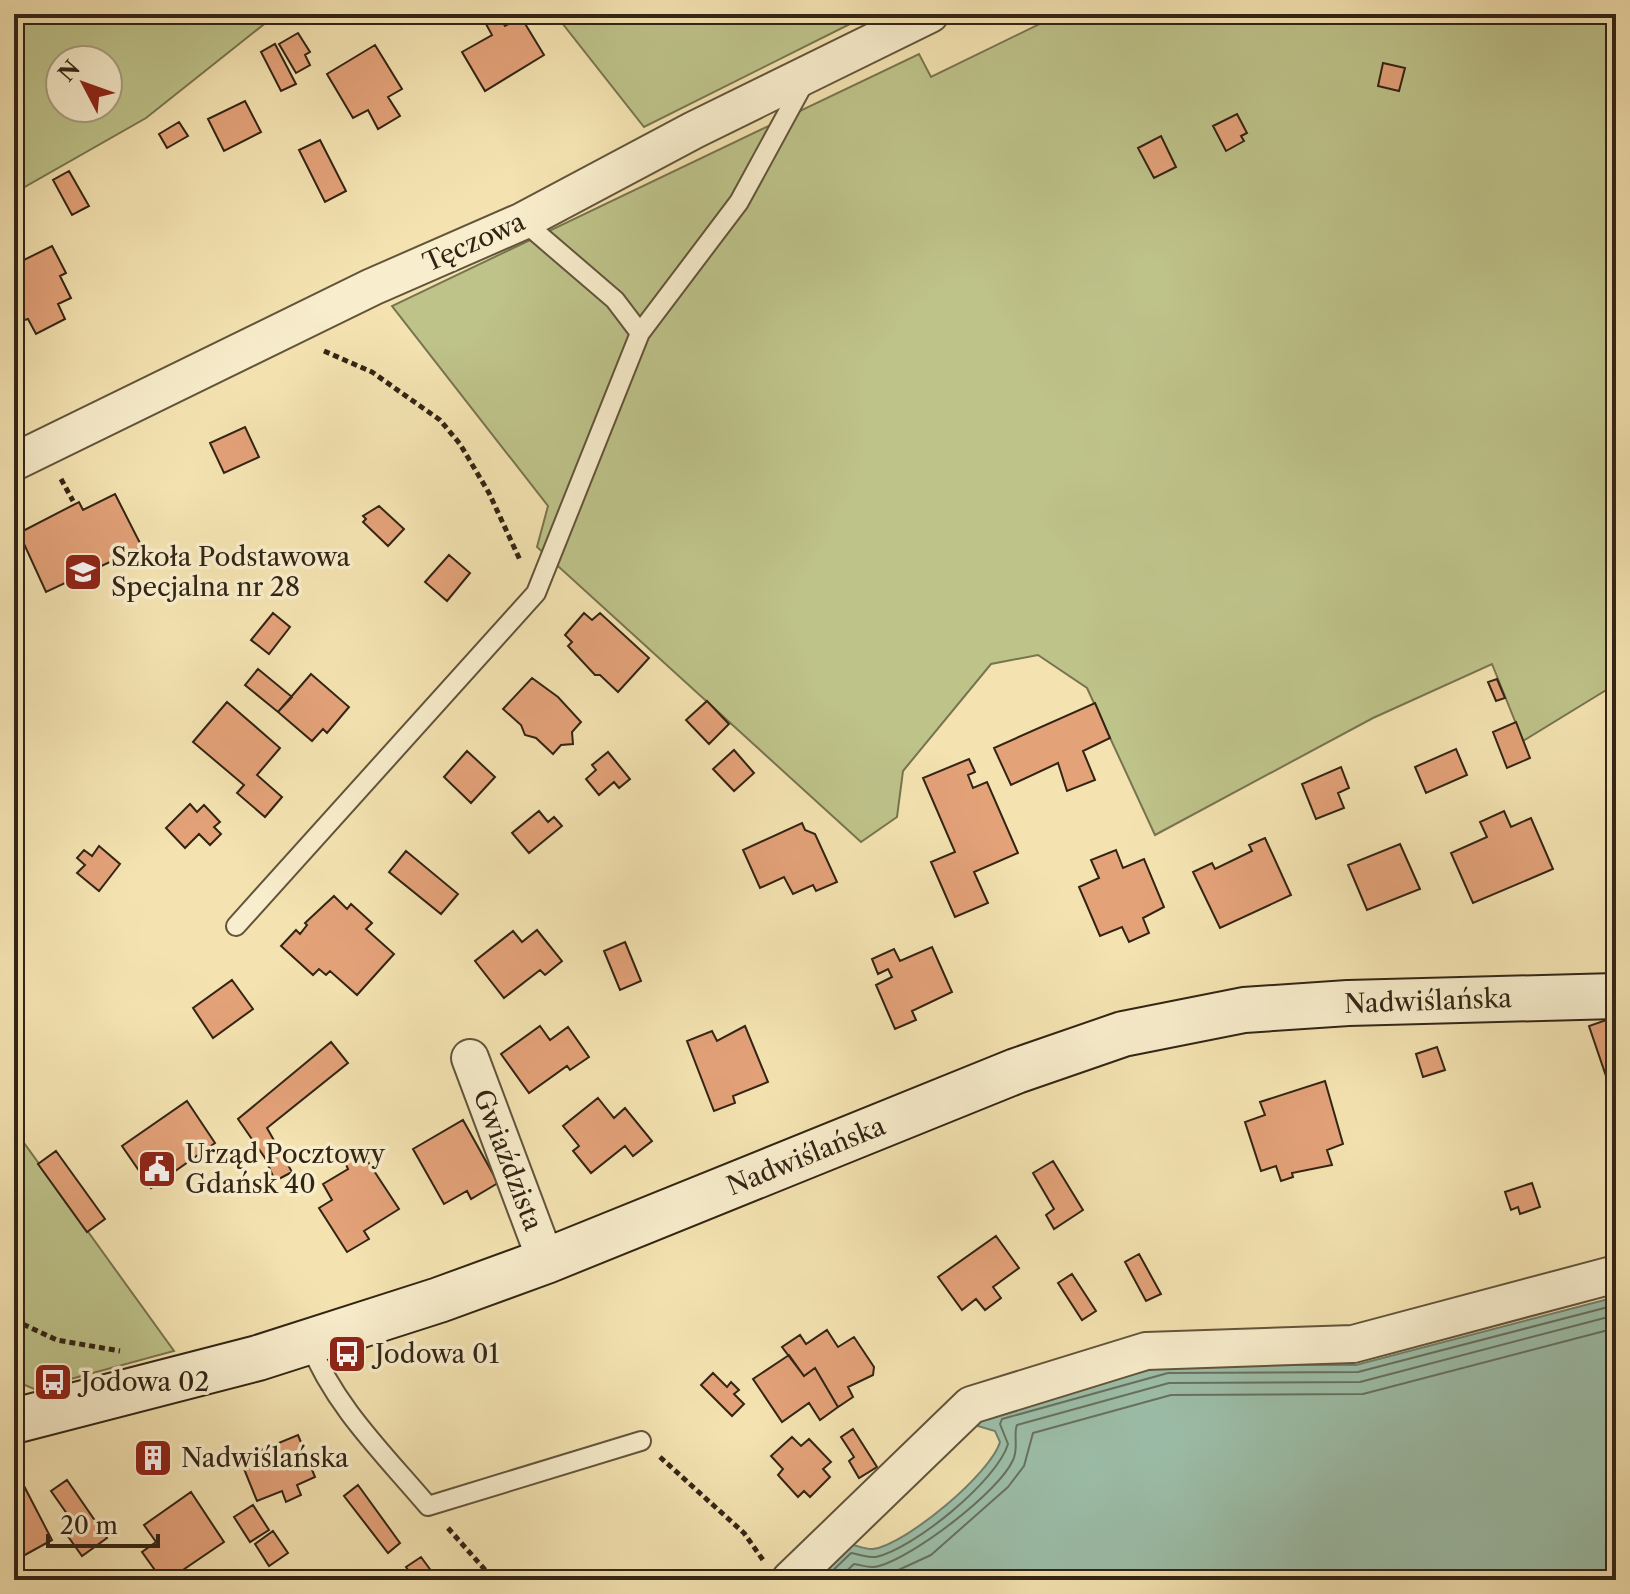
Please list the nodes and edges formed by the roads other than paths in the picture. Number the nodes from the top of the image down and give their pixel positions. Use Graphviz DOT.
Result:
graph roads {
  1 [pos="930,14"];
  2 [pos="811,72"];
  3 [pos="523,221"];
  4 [pos="640,333"];
  5 [pos="14,462"];
  6 [pos="236,926"];
  7 [pos="1616,996"];
  8 [pos="470,1058"];
  9 [pos="546,1261"];
  10 [pos="1616,1274"];
  11 [pos="309,1342"];
  12 [pos="14,1421"];
  13 [pos="641,1441"];
  14 [pos="779,1574"];
  1 -- 2 [label="street, Tęczowa"];
  2 -- 3 [label="street, Tęczowa"];
  2 -- 4 [label="lane"];
  3 -- 4 [label="lane"];
  3 -- 5 [label="street, Tęczowa"];
  4 -- 6 [label="lane"];
  7 -- 9 [label="street, Nadwiślańska"];
  8 -- 9 [label="street, Gwiaździsta"];
  9 -- 11 [label="street, Nadwiślańska"];
  10 -- 14 [label="street"];
  11 -- 12 [label="street, Nadwiślańska"];
  11 -- 13 [label="lane"];
}
